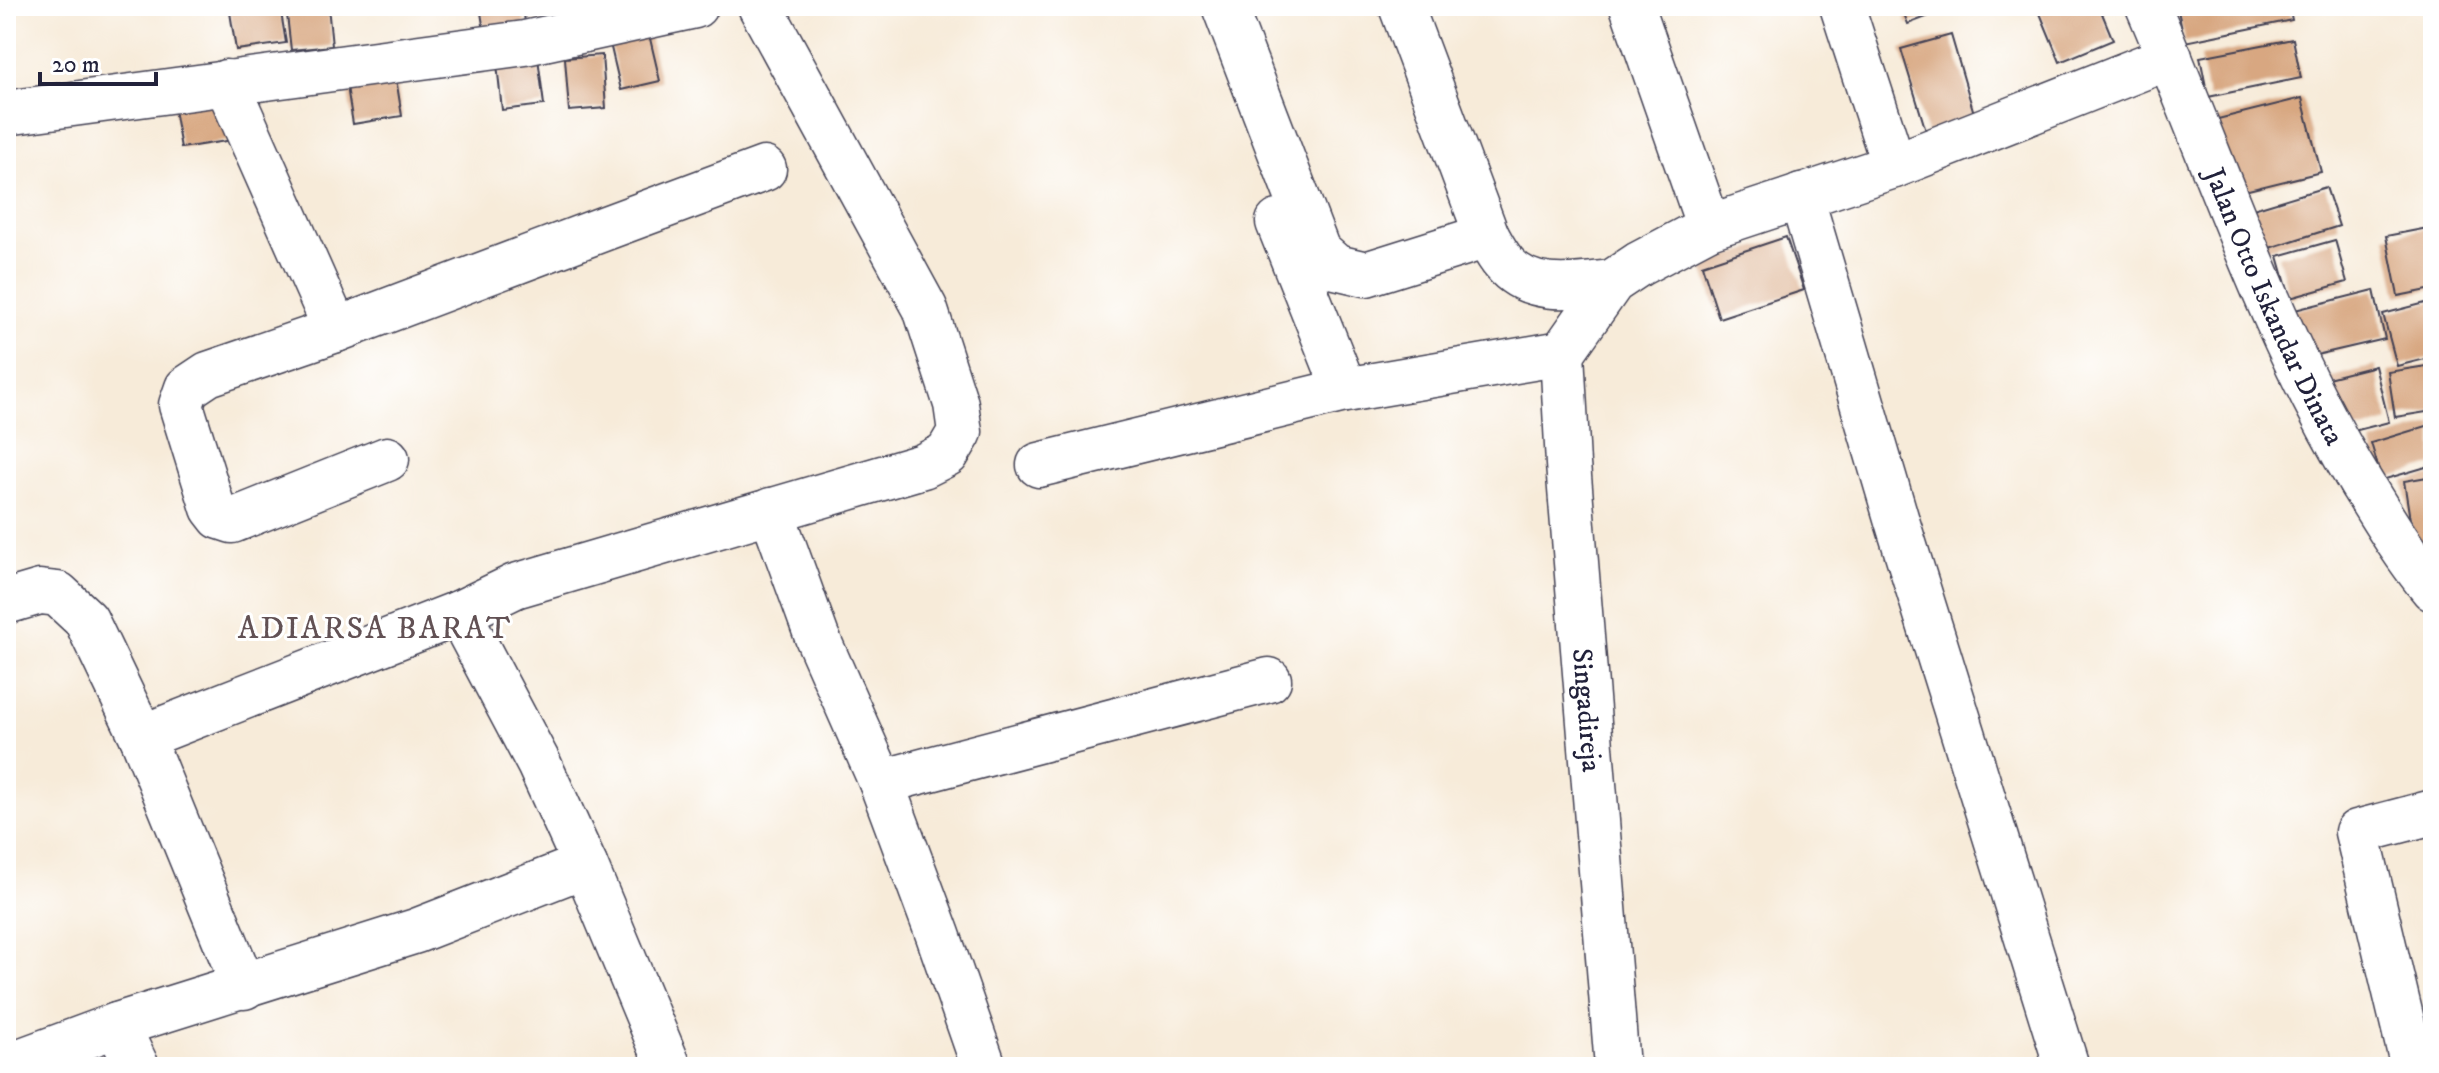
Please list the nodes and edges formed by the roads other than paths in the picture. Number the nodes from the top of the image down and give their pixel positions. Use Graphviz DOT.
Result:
graph roads {
  1 [pos="760,6"];
  2 [pos="1193,6"];
  3 [pos="1224,6"];
  4 [pos="1401,6"];
  5 [pos="1632,6"];
  6 [pos="1842,6"];
  7 [pos="2148,6"];
  8 [pos="677,8"];
  9 [pos="2170,57"];
  10 [pos="226,82"];
  11 [pos="6,113"];
  12 [pos="1894,166"];
  13 [pos="764,169"];
  14 [pos="1801,196"];
  15 [pos="1709,227"];
  16 [pos="1487,236"];
  17 [pos="1612,282"];
  18 [pos="336,330"];
  19 [pos="1562,353"];
  20 [pos="1345,390"];
  21 [pos="387,459"];
  22 [pos="1039,465"];
  23 [pos="771,510"];
  24 [pos="2433,589"];
  25 [pos="6,602"];
  26 [pos="459,613"];
  27 [pos="1269,680"];
  28 [pos="142,737"];
  29 [pos="881,782"];
  30 [pos="2433,812"];
  31 [pos="585,865"];
  32 [pos="244,987"];
  33 [pos="117,1025"];
  34 [pos="6,1066"];
  35 [pos="137,1067"];
  36 [pos="669,1067"];
  37 [pos="984,1067"];
  38 [pos="1617,1067"];
  39 [pos="2067,1067"];
  40 [pos="2413,1067"];
  1 -- 23 [label="street"];
  2 -- 20 [label="street"];
  3 -- 16 [label="street"];
  4 -- 16 [label="street"];
  5 -- 15 [label="street"];
  6 -- 12 [label="street"];
  7 -- 9 [label="street, Jalan Otto Iskandar Dinata"];
  8 -- 10 [label="street"];
  9 -- 12 [label="street"];
  9 -- 24 [label="street, Jalan Otto Iskandar Dinata"];
  10 -- 11 [label="street"];
  10 -- 18 [label="street"];
  12 -- 14 [label="street"];
  13 -- 18 [label="street"];
  14 -- 15 [label="street"];
  14 -- 39 [label="street"];
  15 -- 17 [label="street"];
  16 -- 17 [label="street"];
  17 -- 19 [label="street"];
  18 -- 21 [label="street"];
  19 -- 20 [label="street"];
  19 -- 38 [label="street, Singadireja"];
  20 -- 22 [label="street"];
  23 -- 26 [label="street"];
  23 -- 29 [label="street"];
  25 -- 28 [label="street"];
  26 -- 28 [label="street"];
  26 -- 31 [label="street"];
  27 -- 29 [label="street"];
  28 -- 32 [label="street"];
  29 -- 37 [label="street"];
  30 -- 40 [label="street"];
  31 -- 32 [label="street"];
  31 -- 36 [label="street"];
  32 -- 33 [label="street"];
  33 -- 34 [label="street"];
  33 -- 35 [label="street"];
}
